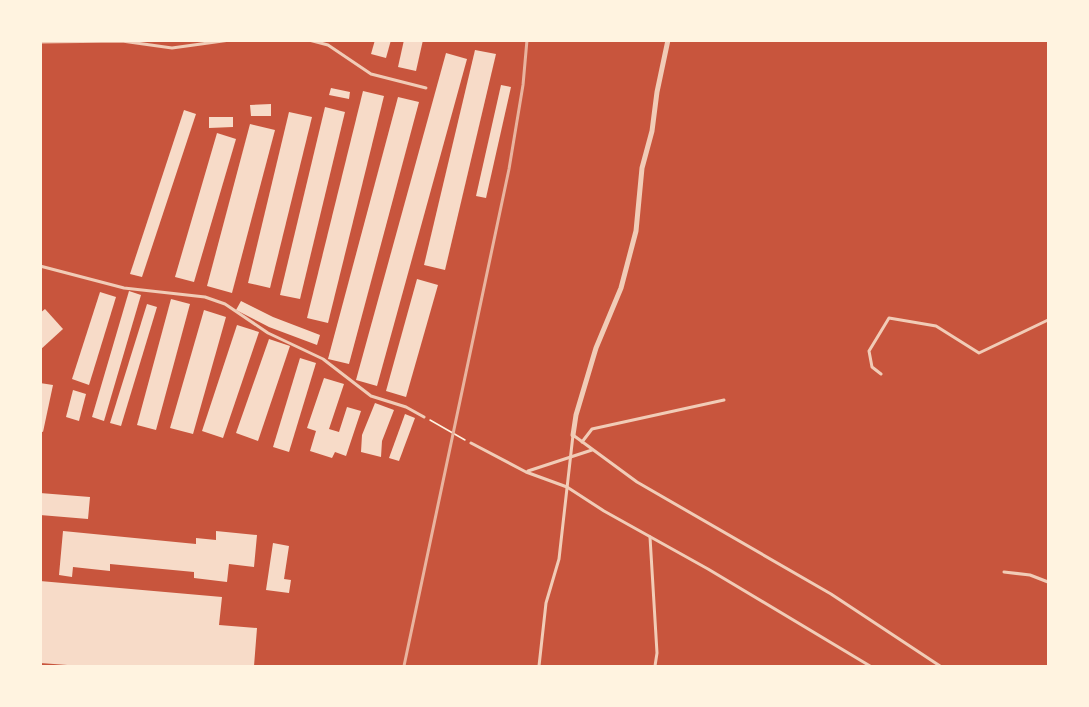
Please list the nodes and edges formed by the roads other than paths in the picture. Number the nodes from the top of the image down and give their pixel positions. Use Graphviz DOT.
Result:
graph roads {
  1 [pos="230,40"];
  2 [pos="309,40"];
  3 [pos="668,40"];
  4 [pos="40,42"];
  5 [pos="426,88"];
  6 [pos="40,266"];
  7 [pos="1048,320"];
  8 [pos="880,374"];
  9 [pos="724,400"];
  10 [pos="424,417"];
  11 [pos="573,435"];
  12 [pos="582,442"];
  13 [pos="471,443"];
  14 [pos="592,450"];
  15 [pos="569,457"];
  16 [pos="526,472"];
  17 [pos="567,487"];
  18 [pos="650,536"];
  19 [pos="1004,572"];
  20 [pos="1048,582"];
  21 [pos="539,666"];
  22 [pos="655,666"];
  23 [pos="870,666"];
  24 [pos="940,666"];
  1 -- 4 [label="lane"];
  2 -- 5 [label="lane"];
  3 -- 11 [label="street"];
  6 -- 10 [label="lane"];
  7 -- 8 [label="lane"];
  9 -- 12 [label="lane"];
  11 -- 12 [label="lane"];
  11 -- 15 [label="lane"];
  12 -- 14 [label="lane"];
  13 -- 16 [label="lane"];
  14 -- 15 [label="lane"];
  14 -- 24 [label="lane"];
  15 -- 16 [label="lane"];
  15 -- 17 [label="lane"];
  16 -- 17 [label="lane"];
  17 -- 18 [label="lane"];
  17 -- 21 [label="lane"];
  18 -- 22 [label="lane"];
  18 -- 23 [label="lane"];
  19 -- 20 [label="lane"];
}
